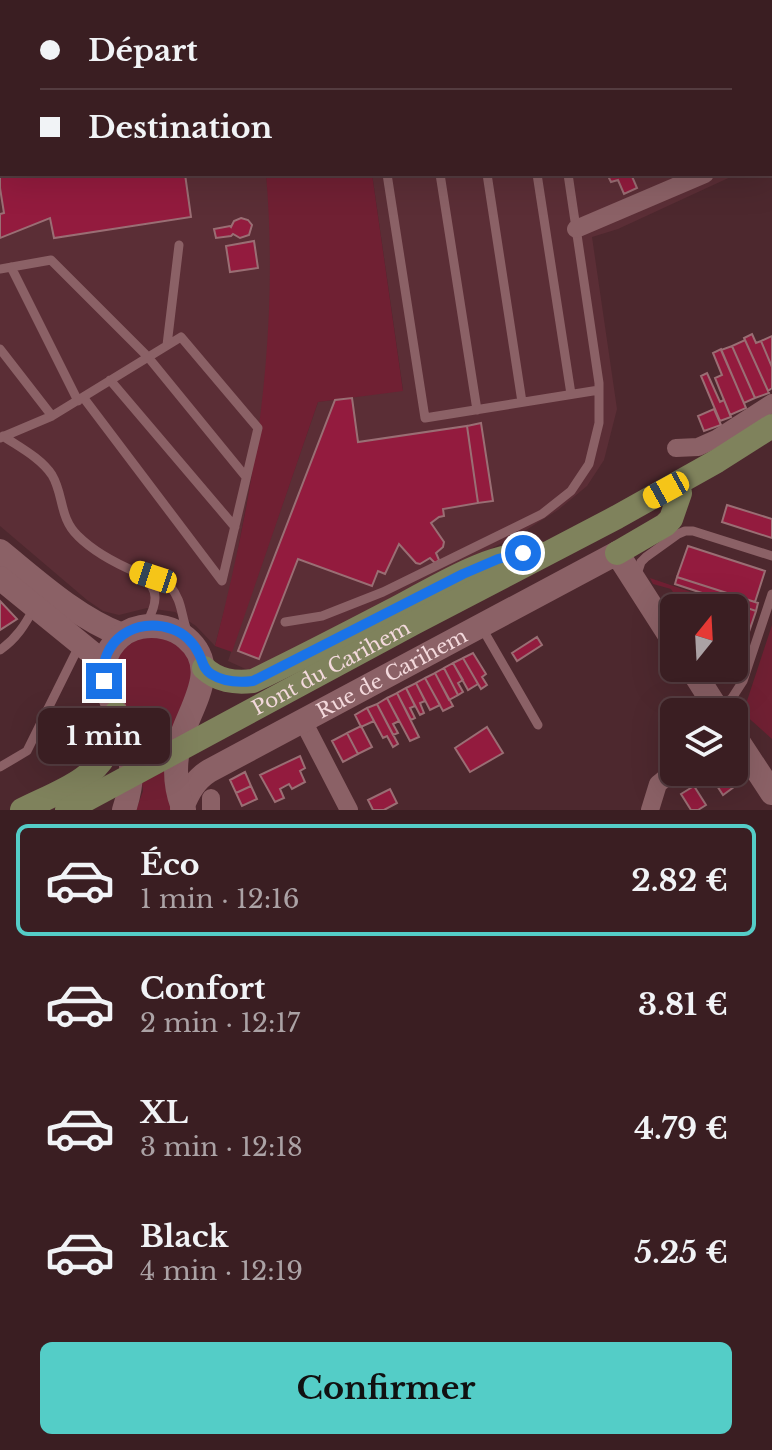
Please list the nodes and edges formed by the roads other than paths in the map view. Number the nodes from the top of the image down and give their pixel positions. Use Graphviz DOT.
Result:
graph roads {
  1 [pos="387,176"];
  2 [pos="440,176"];
  3 [pos="487,176"];
  4 [pos="537,176"];
  5 [pos="568,176"];
  6 [pos="700,176"];
  7 [pos="576,229"];
  8 [pos="179,245"];
  9 [pos="11,267"];
  10 [pos="0,269"];
  11 [pos="167,345"];
  12 [pos="0,349"];
  13 [pos="148,357"];
  14 [pos="110,380"];
  15 [pos="599,390"];
  16 [pos="571,394"];
  17 [pos="80,399"];
  18 [pos="522,402"];
  19 [pos="772,403"];
  20 [pos="477,410"];
  21 [pos="52,416"];
  22 [pos="772,426"];
  23 [pos="2,437"];
  24 [pos="772,443"];
  25 [pos="676,448"];
  26 [pos="246,477"];
  27 [pos="235,527"];
  28 [pos="606,538"];
  29 [pos="0,551"];
  30 [pos="549,553"];
  31 [pos="772,556"];
  32 [pos="136,572"];
  33 [pos="0,578"];
  34 [pos="636,583"];
  35 [pos="772,594"];
  36 [pos="40,597"];
  37 [pos="459,605"];
  38 [pos="660,620"];
  39 [pos="285,622"];
  40 [pos="481,625"];
  41 [pos="131,631"];
  42 [pos="81,643"];
  43 [pos="193,644"];
  44 [pos="0,650"];
  45 [pos="103,662"];
  46 [pos="204,668"];
  47 [pos="732,698"];
  48 [pos="116,713"];
  49 [pos="303,721"];
  50 [pos="538,725"];
  51 [pos="748,756"];
  52 [pos="0,767"];
  53 [pos="660,782"];
  54 [pos="772,793"];
  55 [pos="183,809"];
  56 [pos="22,810"];
  57 [pos="67,810"];
  58 [pos="88,810"];
  59 [pos="124,810"];
  60 [pos="349,810"];
  61 [pos="650,810"];
  1 -- 20 [label="lane"];
  2 -- 20 [label="lane"];
  3 -- 18 [label="lane"];
  4 -- 16 [label="lane"];
  5 -- 7 [label="lane"];
  6 -- 7 [label="street"];
  7 -- 15 [label="lane"];
  8 -- 11 [label="lane"];
  9 -- 10 [label="lane"];
  9 -- 13 [label="lane"];
  9 -- 17 [label="lane"];
  11 -- 13 [label="lane"];
  11 -- 26 [label="lane"];
  12 -- 21 [label="lane"];
  13 -- 14 [label="lane"];
  13 -- 26 [label="lane"];
  14 -- 17 [label="lane"];
  14 -- 27 [label="lane"];
  15 -- 16 [label="lane"];
  15 -- 39 [label="lane"];
  16 -- 18 [label="lane"];
  17 -- 21 [label="lane"];
  17 -- 27 [label="lane"];
  18 -- 20 [label="lane"];
  19 -- 25 [label="street"];
  21 -- 23 [label="lane"];
  22 -- 28 [label="main road, Rue de Carihem"];
  23 -- 32 [label="lane"];
  24 -- 28 [label="main road"];
  26 -- 27 [label="lane"];
  28 -- 30 [label="main road, Pont du Carihem"];
  28 -- 34 [label="street"];
  28 -- 37 [label="main road, Pont du Carihem"];
  28 -- 40 [label="street, Rue de Carihem"];
  29 -- 36 [label="street"];
  30 -- 37 [label="main road, Pont du Carihem"];
  30 -- 46 [label="main road"];
  31 -- 34 [label="lane"];
  32 -- 41 [label="lane"];
  32 -- 43 [label="lane"];
  33 -- 36 [label="street"];
  34 -- 38 [label="street"];
  35 -- 47 [label="lane"];
  36 -- 41 [label="street"];
  36 -- 42 [label="street"];
  36 -- 44 [label="lane"];
  37 -- 57 [label="main road, Pont du Carihem"];
  37 -- 58 [label="main road, Pont du Carihem"];
  40 -- 49 [label="street, Rue de Carihem"];
  40 -- 50 [label="lane"];
  41 -- 43 [label="street"];
  41 -- 45 [label="street"];
  42 -- 45 [label="street"];
  42 -- 52 [label="lane"];
  43 -- 46 [label="street"];
  45 -- 48 [label="street"];
  46 -- 55 [label="street"];
  48 -- 56 [label="main road"];
  48 -- 59 [label="street"];
  49 -- 55 [label="street, Rue de Carihem"];
  49 -- 60 [label="street"];
  51 -- 54 [label="street"];
  53 -- 61 [label="street"];
}
